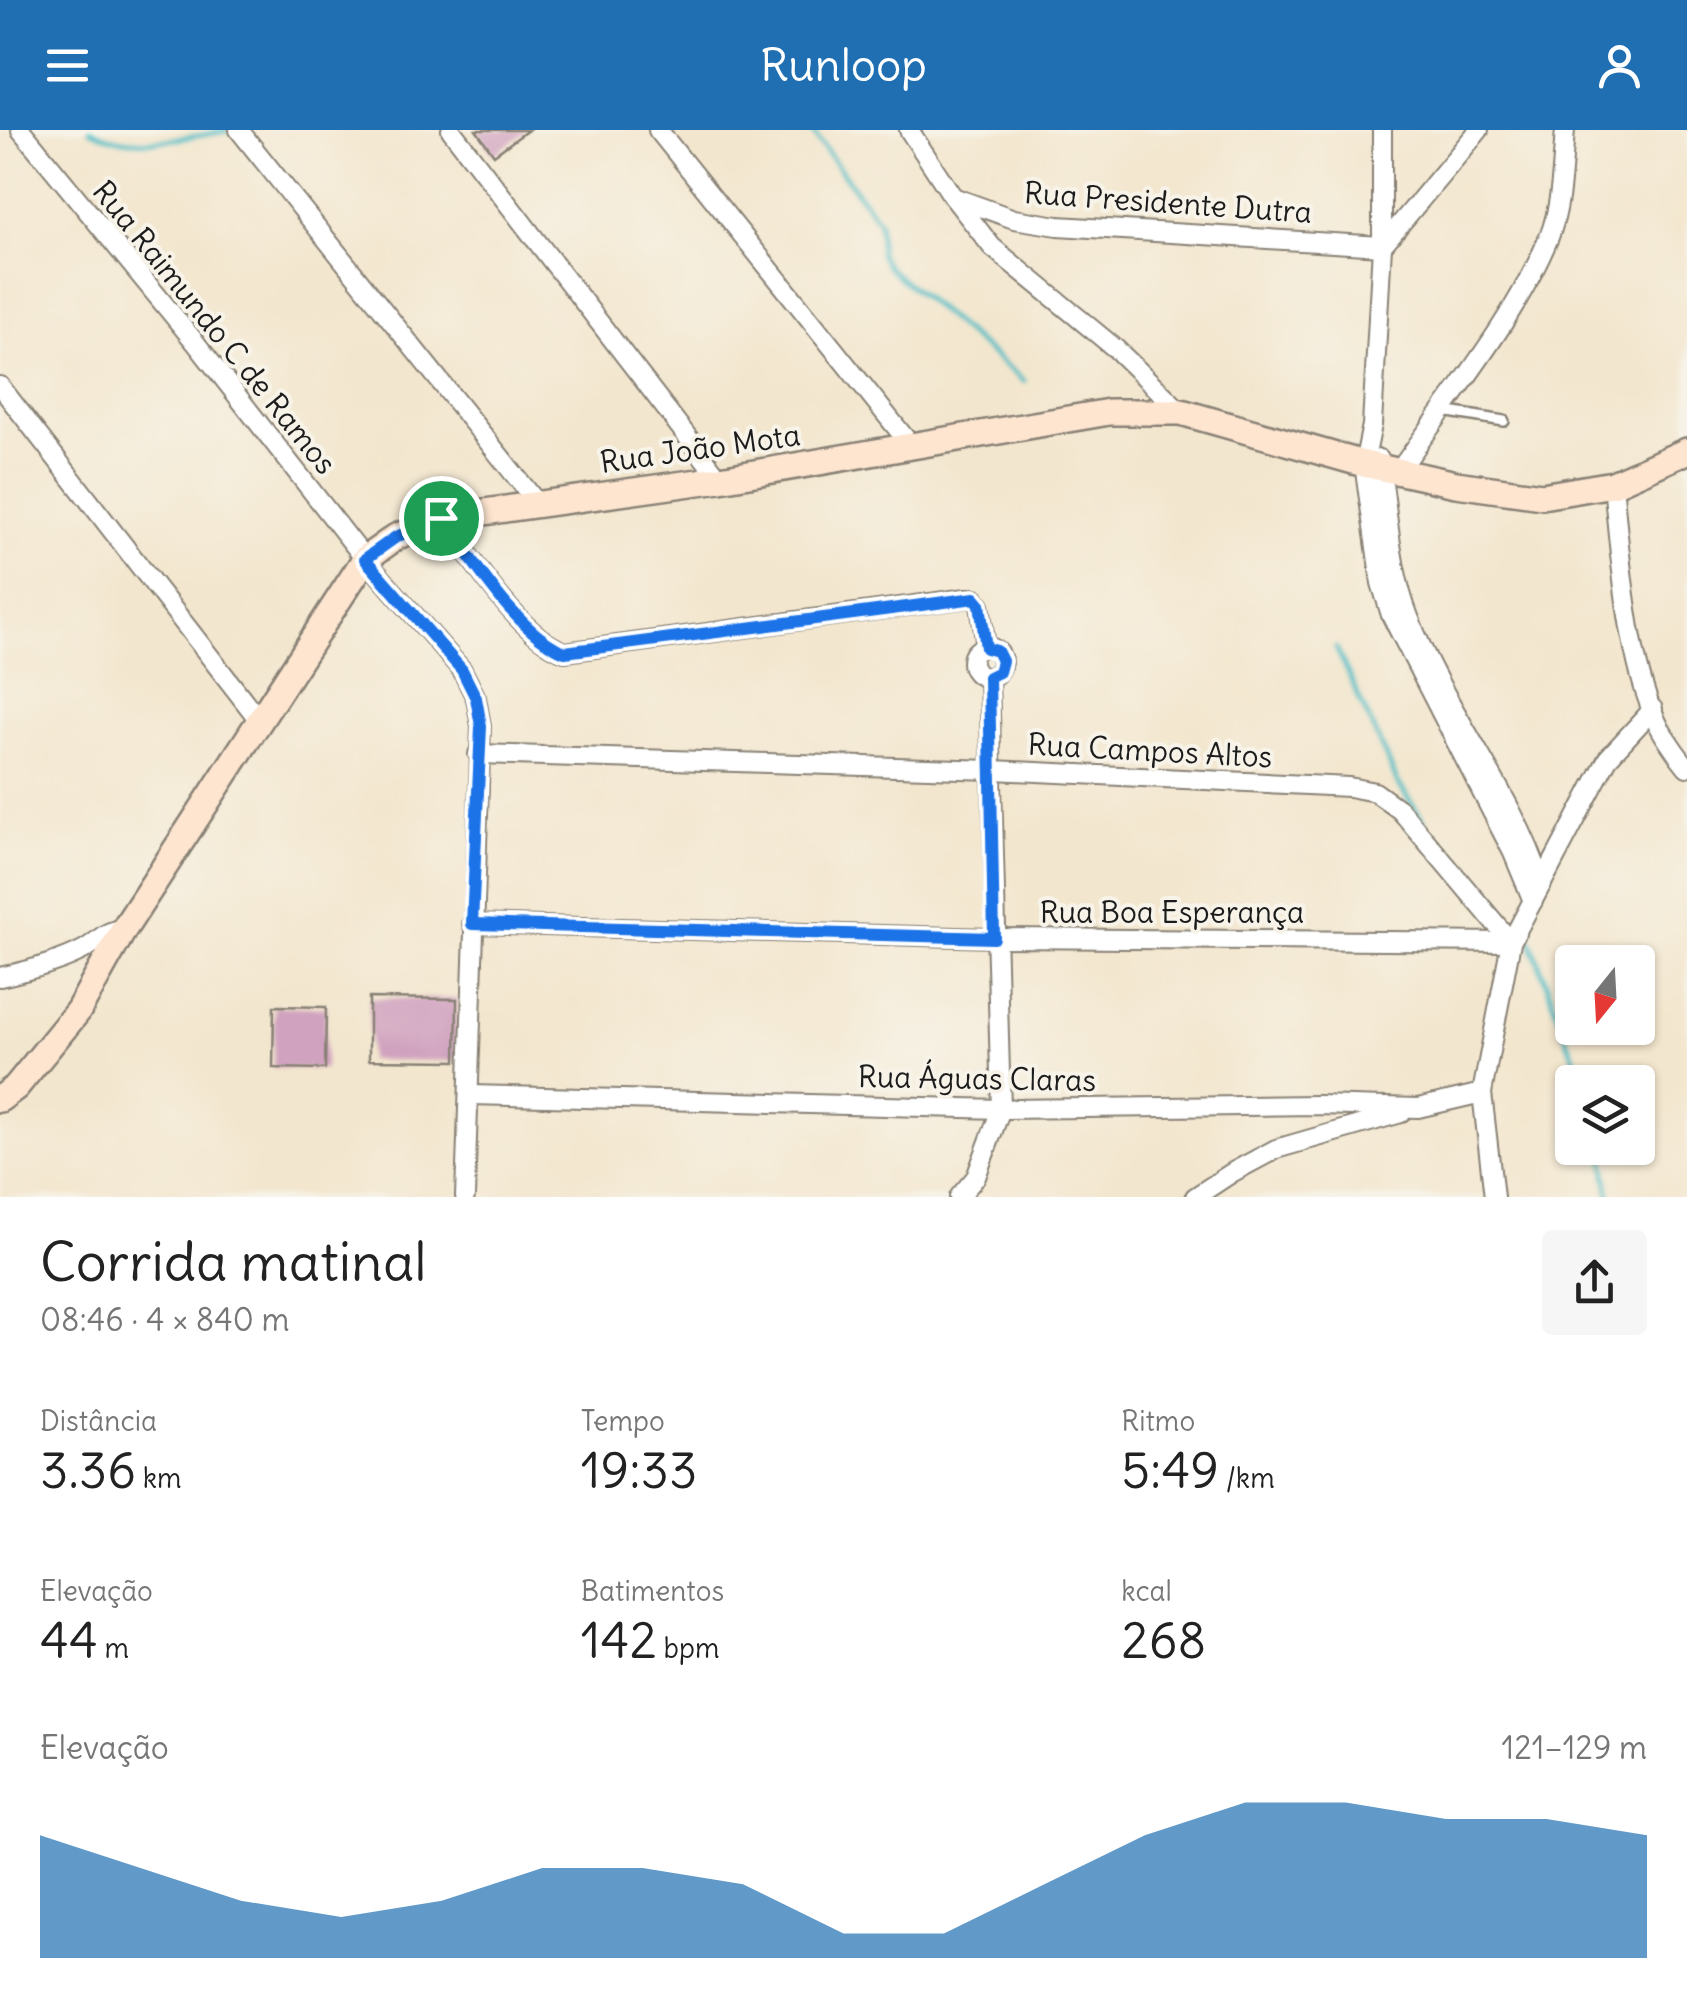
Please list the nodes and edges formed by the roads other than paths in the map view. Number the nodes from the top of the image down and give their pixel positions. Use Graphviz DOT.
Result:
graph roads {
  1 [pos="21,130"];
  2 [pos="239,130"];
  3 [pos="452,130"];
  4 [pos="658,130"];
  5 [pos="909,130"];
  6 [pos="1382,130"];
  7 [pos="1480,130"];
  8 [pos="1565,130"];
  9 [pos="953,197"];
  10 [pos="1382,246"];
  11 [pos="0,386"];
  12 [pos="1440,410"];
  13 [pos="1181,412"];
  14 [pos="1504,421"];
  15 [pos="913,448"];
  16 [pos="1687,451"];
  17 [pos="1381,467"];
  18 [pos="720,479"];
  19 [pos="1612,484"];
  20 [pos="538,504"];
  21 [pos="441,518"];
  22 [pos="365,559"];
  23 [pos="1652,709"];
  24 [pos="260,720"];
  25 [pos="478,754"];
  26 [pos="1687,767"];
  27 [pos="992,770"];
  28 [pos="1538,893"];
  29 [pos="472,924"];
  30 [pos="124,929"];
  31 [pos="994,938"];
  32 [pos="1511,942"];
  33 [pos="0,978"];
  34 [pos="1482,1093"];
  35 [pos="470,1095"];
  36 [pos="0,1099"];
  37 [pos="1320,1105"];
  38 [pos="1001,1108"];
  39 [pos="1418,1108"];
  40 [pos="1323,1134"];
  41 [pos="1234,1172"];
  42 [pos="465,1197"];
  43 [pos="959,1197"];
  44 [pos="1196,1197"];
  45 [pos="1228,1197"];
  46 [pos="1494,1197"];
  1 -- 22 [label="street, Rua Raimundo C de Ramos"];
  2 -- 20 [label="street"];
  3 -- 18 [label="street"];
  4 -- 15 [label="street"];
  5 -- 9 [label="street"];
  6 -- 10 [label="street"];
  7 -- 10 [label="street"];
  8 -- 12 [label="street"];
  9 -- 10 [label="street, Rua Presidente Dutra"];
  9 -- 13 [label="street"];
  10 -- 17 [label="street"];
  11 -- 24 [label="street"];
  12 -- 14 [label="lane"];
  12 -- 17 [label="street"];
  13 -- 15 [label="main road, Rua João Mota"];
  13 -- 17 [label="main road, Rua João Mota"];
  15 -- 18 [label="main road, Rua João Mota"];
  16 -- 19 [label="main road, Rua João Mota"];
  17 -- 19 [label="main road, Rua João Mota"];
  17 -- 28 [label="street"];
  18 -- 20 [label="main road, Rua João Mota"];
  19 -- 23 [label="street"];
  20 -- 21 [label="main road, Rua João Mota"];
  21 -- 22 [label="main road, Rua João Mota"];
  21 -- 27 [label="street"];
  22 -- 24 [label="main road, Rua João Mota"];
  22 -- 25 [label="street, Rua Raimundo C de Ramos"];
  23 -- 26 [label="street"];
  23 -- 28 [label="street"];
  24 -- 30 [label="main road, Rua João Mota"];
  25 -- 27 [label="street, Rua Campos Altos"];
  25 -- 29 [label="street, Rua Raimundo C de Ramos"];
  27 -- 31 [label="street"];
  27 -- 32 [label="street, Rua Campos Altos"];
  28 -- 32 [label="street"];
  29 -- 31 [label="street, Rua Boa Esperança"];
  29 -- 35 [label="street, Rua Raimundo C de Ramos"];
  30 -- 33 [label="street"];
  30 -- 36 [label="main road, Rua João Mota"];
  31 -- 32 [label="street, Rua Boa Esperança"];
  31 -- 38 [label="street"];
  32 -- 34 [label="street"];
  34 -- 39 [label="street, Rua Águas Claras"];
  34 -- 46 [label="street"];
  35 -- 38 [label="street, Rua Águas Claras"];
  35 -- 42 [label="street, Rua Raimundo C de Ramos"];
  37 -- 38 [label="street, Rua Águas Claras"];
  37 -- 39 [label="street, Rua Águas Claras"];
  37 -- 40 [label="street"];
  38 -- 43 [label="street"];
  39 -- 40 [label="street"];
  40 -- 41 [label="street"];
  41 -- 44 [label="street"];
  41 -- 45 [label="street"];
}
